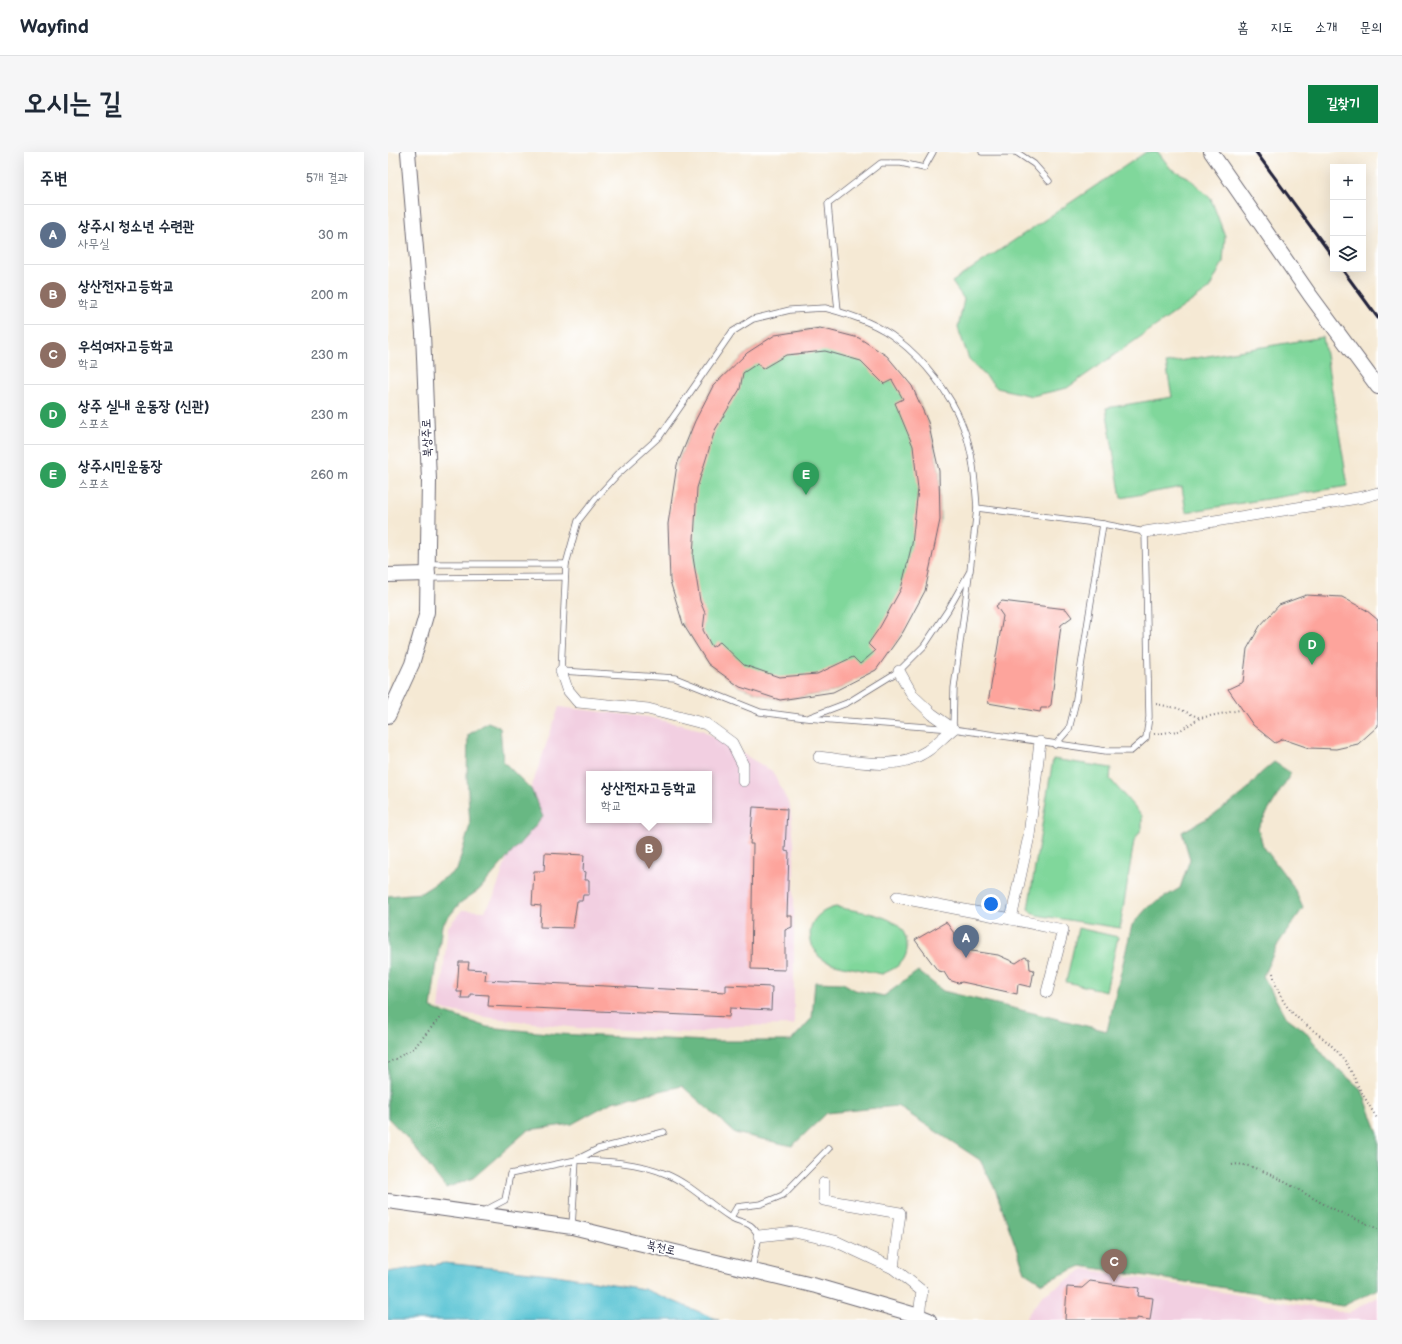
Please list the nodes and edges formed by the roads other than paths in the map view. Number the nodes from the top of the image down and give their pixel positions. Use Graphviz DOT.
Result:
graph roads {
  1 [pos="408,152"];
  2 [pos="933,152"];
  3 [pos="982,152"];
  4 [pos="1016,152"];
  5 [pos="1211,152"];
  6 [pos="1049,181"];
  7 [pos="838,311"];
  8 [pos="1378,387"];
  9 [pos="1378,492"];
  10 [pos="977,508"];
  11 [pos="1103,524"];
  12 [pos="1145,532"];
  13 [pos="566,564"];
  14 [pos="970,571"];
  15 [pos="428,572"];
  16 [pos="388,575"];
  17 [pos="566,577"];
  18 [pos="561,671"];
  19 [pos="899,671"];
  20 [pos="388,716"];
  21 [pos="806,718"];
  22 [pos="953,729"];
  23 [pos="1040,742"];
  24 [pos="1055,745"];
  25 [pos="819,757"];
  26 [pos="743,781"];
  27 [pos="897,897"];
  28 [pos="1011,919"];
  29 [pos="1047,992"];
  30 [pos="664,1132"];
  31 [pos="829,1148"];
  32 [pos="576,1160"];
  33 [pos="824,1183"];
  34 [pos="388,1201"];
  35 [pos="480,1213"];
  36 [pos="731,1217"];
  37 [pos="572,1227"];
  38 [pos="759,1236"];
  39 [pos="893,1268"];
  40 [pos="752,1270"];
  41 [pos="924,1318"];
  1 -- 15 [label="street, 북상주로"];
  2 -- 7 [label="lane"];
  3 -- 4 [label="lane"];
  4 -- 6 [label="lane"];
  5 -- 8 [label="street"];
  7 -- 10 [label="lane"];
  7 -- 13 [label="lane"];
  9 -- 12 [label="street"];
  10 -- 11 [label="lane"];
  10 -- 14 [label="lane"];
  11 -- 12 [label="lane"];
  11 -- 24 [label="lane"];
  12 -- 24 [label="lane"];
  13 -- 15 [label="lane"];
  13 -- 17 [label="lane"];
  14 -- 19 [label="lane"];
  14 -- 22 [label="lane"];
  15 -- 16 [label="street"];
  15 -- 17 [label="lane"];
  15 -- 20 [label="street, 북상주로"];
  17 -- 18 [label="lane"];
  18 -- 21 [label="lane"];
  18 -- 26 [label="street"];
  19 -- 21 [label="lane"];
  19 -- 22 [label="street"];
  21 -- 22 [label="lane"];
  22 -- 23 [label="lane"];
  22 -- 25 [label="street"];
  23 -- 24 [label="lane"];
  23 -- 28 [label="street"];
  27 -- 28 [label="street"];
  28 -- 29 [label="street"];
  30 -- 32 [label="lane"];
  31 -- 36 [label="lane"];
  32 -- 35 [label="lane"];
  32 -- 36 [label="lane"];
  32 -- 37 [label="lane"];
  33 -- 39 [label="street"];
  34 -- 35 [label="street, 북천로"];
  35 -- 37 [label="street, 북천로"];
  36 -- 38 [label="lane"];
  37 -- 40 [label="street, 북천로"];
  38 -- 39 [label="street"];
  38 -- 40 [label="lane"];
  39 -- 41 [label="street"];
  40 -- 41 [label="street, 북천로"];
}
